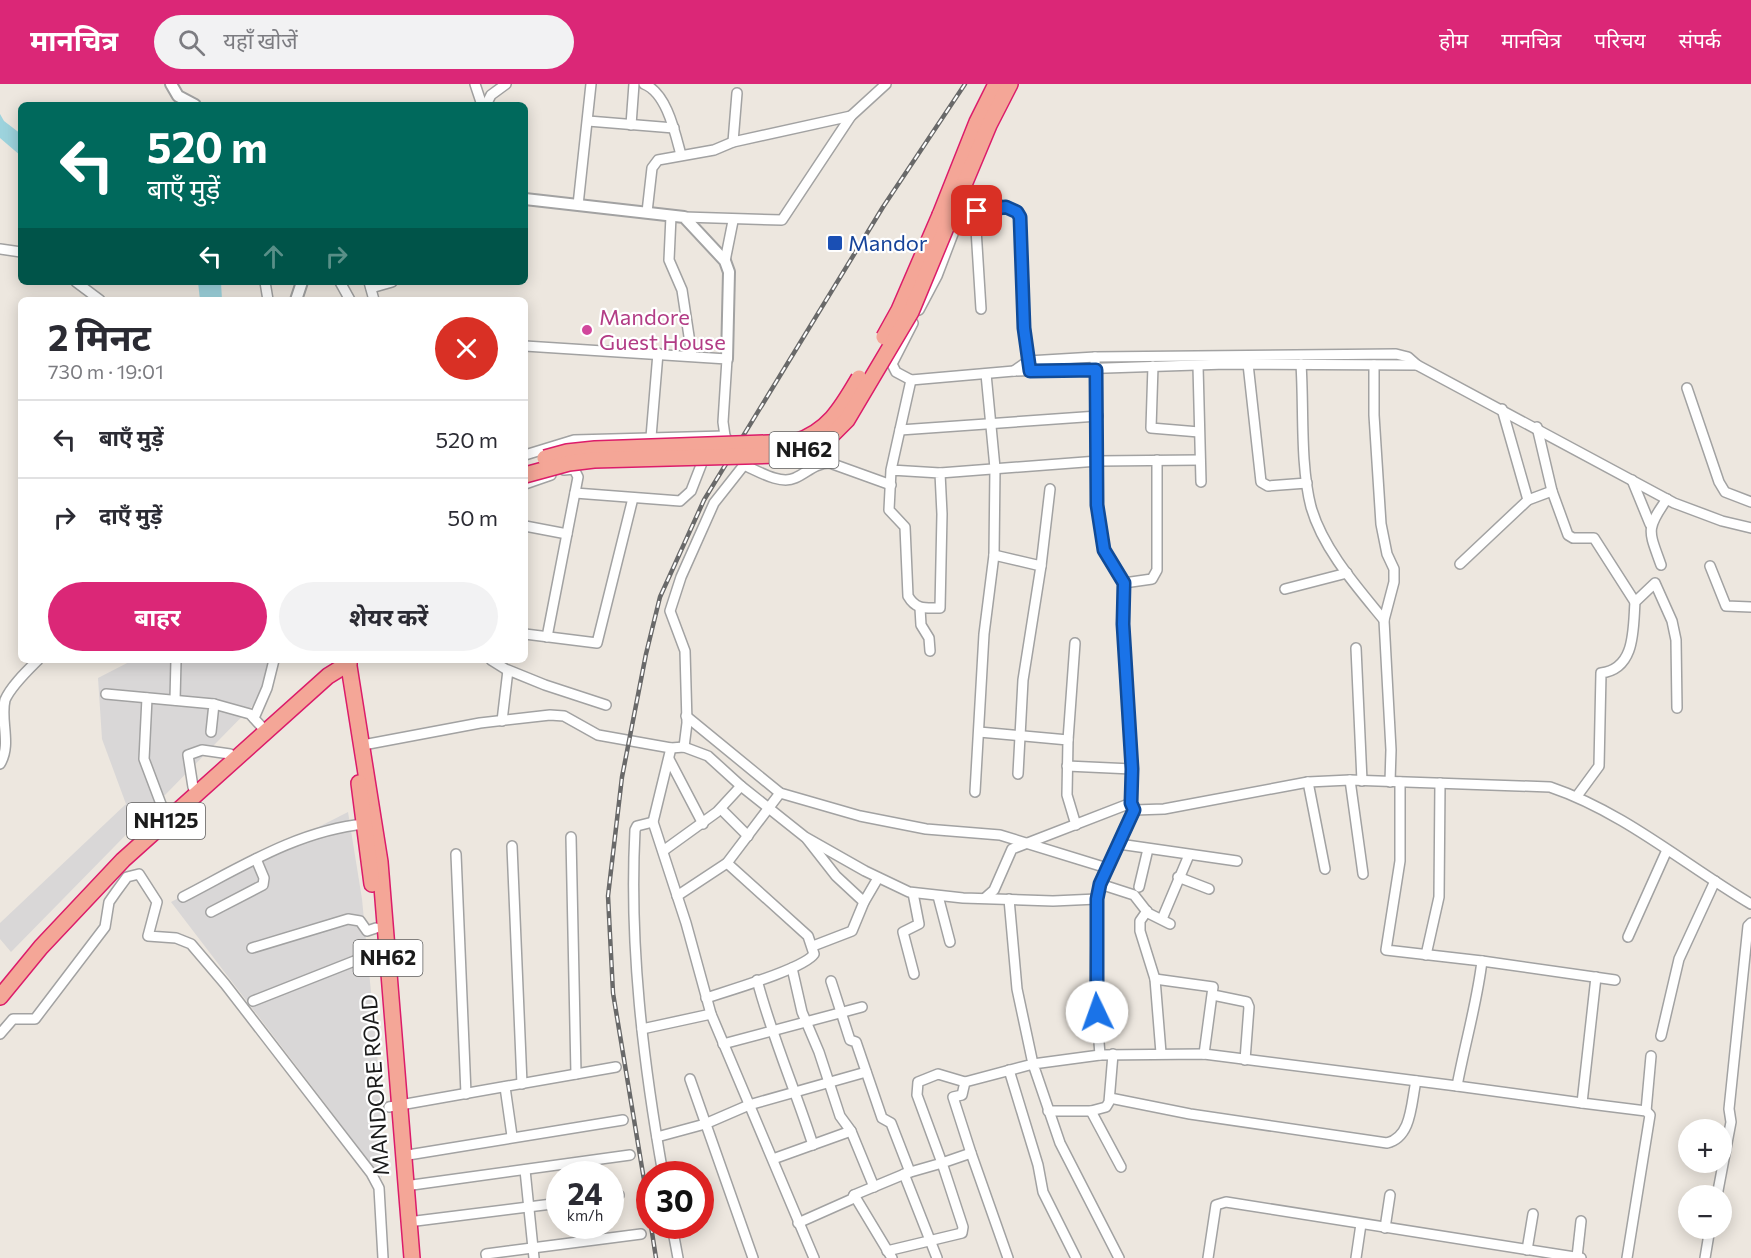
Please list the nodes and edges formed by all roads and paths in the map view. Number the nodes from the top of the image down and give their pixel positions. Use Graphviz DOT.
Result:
graph roads {
  1 [pos="171,84"];
  2 [pos="474,84"];
  3 [pos="506,84"];
  4 [pos="591,84"];
  5 [pos="634,84"];
  6 [pos="644,84"];
  7 [pos="886,84"];
  8 [pos="996,84"];
  9 [pos="1010,84"];
  10 [pos="737,93"];
  11 [pos="189,102"];
  12 [pos="483,102"];
  13 [pos="486,102"];
  14 [pos="851,116"];
  15 [pos="588,121"];
  16 [pos="631,124"];
  17 [pos="674,128"];
  18 [pos="733,142"];
  19 [pos="681,155"];
  20 [pos="961,188"];
  21 [pos="528,199"];
  22 [pos="578,205"];
  23 [pos="1006,207"];
  24 [pos="647,212"];
  25 [pos="671,216"];
  26 [pos="945,216"];
  27 [pos="684,217"];
  28 [pos="733,220"];
  29 [pos="0,249"];
  30 [pos="18,252"];
  31 [pos="725,261"];
  32 [pos="80,285"];
  33 [pos="96,297"];
  34 [pos="981,309"];
  35 [pos="528,346"];
  36 [pos="658,353"];
  37 [pos="692,356"];
  38 [pos="1095,357"];
  39 [pos="727,359"];
  40 [pos="1028,361"];
  41 [pos="1248,364"];
  42 [pos="1301,364"];
  43 [pos="1374,365"];
  44 [pos="1417,365"];
  45 [pos="1153,366"];
  46 [pos="1198,366"];
  47 [pos="1096,370"];
  48 [pos="1014,371"];
  49 [pos="1030,371"];
  50 [pos="986,374"];
  51 [pos="911,380"];
  52 [pos="1687,388"];
  53 [pos="1502,409"];
  54 [pos="1098,416"];
  55 [pos="992,422"];
  56 [pos="1537,428"];
  57 [pos="900,430"];
  58 [pos="1199,432"];
  59 [pos="711,436"];
  60 [pos="725,436"];
  61 [pos="651,437"];
  62 [pos="528,454"];
  63 [pos="1157,460"];
  64 [pos="1200,460"];
  65 [pos="1098,461"];
  66 [pos="528,463"];
  67 [pos="744,465"];
  68 [pos="995,468"];
  69 [pos="891,470"];
  70 [pos="940,473"];
  71 [pos="528,474"];
  72 [pos="1632,480"];
  73 [pos="1201,482"];
  74 [pos="528,483"];
  75 [pos="1307,483"];
  76 [pos="891,485"];
  77 [pos="1050,489"];
  78 [pos="1552,491"];
  79 [pos="575,493"];
  80 [pos="633,498"];
  81 [pos="1528,500"];
  82 [pos="1667,500"];
  83 [pos="1751,502"];
  84 [pos="1650,524"];
  85 [pos="528,527"];
  86 [pos="1751,528"];
  87 [pos="567,534"];
  88 [pos="994,555"];
  89 [pos="1460,564"];
  90 [pos="1661,565"];
  91 [pos="1041,566"];
  92 [pos="1710,566"];
  93 [pos="1347,573"];
  94 [pos="1124,583"];
  95 [pos="1285,589"];
  96 [pos="1635,602"];
  97 [pos="1751,607"];
  98 [pos="920,608"];
  99 [pos="1384,620"];
  100 [pos="528,634"];
  101 [pos="547,637"];
  102 [pos="1075,643"];
  103 [pos="1356,648"];
  104 [pos="930,651"];
  105 [pos="35,663"];
  106 [pos="176,663"];
  107 [pos="273,663"];
  108 [pos="341,663"];
  109 [pos="341,663"];
  110 [pos="342,663"];
  111 [pos="342,663"];
  112 [pos="495,663"];
  113 [pos="507,672"];
  114 [pos="106,694"];
  115 [pos="147,698"];
  116 [pos="175,700"];
  117 [pos="214,704"];
  118 [pos="606,705"];
  119 [pos="1677,708"];
  120 [pos="686,719"];
  121 [pos="502,721"];
  122 [pos="257,722"];
  123 [pos="211,732"];
  124 [pos="979,732"];
  125 [pos="1022,736"];
  126 [pos="1068,740"];
  127 [pos="684,744"];
  128 [pos="363,745"];
  129 [pos="671,748"];
  130 [pos="230,754"];
  131 [pos="669,759"];
  132 [pos="0,764"];
  133 [pos="1067,766"];
  134 [pos="1132,769"];
  135 [pos="1018,774"];
  136 [pos="1362,777"];
  137 [pos="1394,779"];
  138 [pos="1350,780"];
  139 [pos="1308,782"];
  140 [pos="1440,783"];
  141 [pos="741,786"];
  142 [pos="193,787"];
  143 [pos="975,792"];
  144 [pos="780,793"];
  145 [pos="1579,794"];
  146 [pos="1132,804"];
  147 [pos="771,807"];
  148 [pos="721,808"];
  149 [pos="164,812"];
  150 [pos="1074,821"];
  151 [pos="653,822"];
  152 [pos="365,824"];
  153 [pos="703,824"];
  154 [pos="748,836"];
  155 [pos="571,837"];
  156 [pos="805,837"];
  157 [pos="1018,842"];
  158 [pos="1119,844"];
  159 [pos="512,846"];
  160 [pos="1148,849"];
  161 [pos="1668,850"];
  162 [pos="663,851"];
  163 [pos="456,854"];
  164 [pos="1189,855"];
  165 [pos="256,859"];
  166 [pos="1238,861"];
  167 [pos="727,863"];
  168 [pos="1107,868"];
  169 [pos="1325,869"];
  170 [pos="1363,874"];
  171 [pos="878,878"];
  172 [pos="1178,878"];
  173 [pos="1715,881"];
  174 [pos="1100,884"];
  175 [pos="1139,887"];
  176 [pos="1209,889"];
  177 [pos="913,893"];
  178 [pos="677,896"];
  179 [pos="938,896"];
  180 [pos="183,897"];
  181 [pos="984,898"];
  182 [pos="1009,899"];
  183 [pos="1097,899"];
  184 [pos="864,902"];
  185 [pos="1751,904"];
  186 [pos="1147,910"];
  187 [pos="211,912"];
  188 [pos="1751,923"];
  189 [pos="376,928"];
  190 [pos="1628,937"];
  191 [pos="950,942"];
  192 [pos="813,946"];
  193 [pos="252,948"];
  194 [pos="1426,955"];
  195 [pos="378,956"];
  196 [pos="1482,961"];
  197 [pos="792,968"];
  198 [pos="914,974"];
  199 [pos="1596,977"];
  200 [pos="1155,979"];
  201 [pos="757,980"];
  202 [pos="1615,980"];
  203 [pos="831,981"];
  204 [pos="0,985"];
  205 [pos="1213,995"];
  206 [pos="0,997"];
  207 [pos="706,998"];
  208 [pos="253,1002"];
  209 [pos="862,1007"];
  210 [pos="841,1013"];
  211 [pos="711,1014"];
  212 [pos="807,1023"];
  213 [pos="642,1029"];
  214 [pos="771,1033"];
  215 [pos="0,1034"];
  216 [pos="1661,1036"];
  217 [pos="723,1044"];
  218 [pos="1161,1053"];
  219 [pos="1100,1054"];
  220 [pos="1113,1054"];
  221 [pos="1204,1054"];
  222 [pos="1651,1056"];
  223 [pos="1245,1060"];
  224 [pos="1033,1064"];
  225 [pos="616,1067"];
  226 [pos="1009,1070"];
  227 [pos="866,1072"];
  228 [pos="576,1074"];
  229 [pos="690,1079"];
  230 [pos="1416,1081"];
  231 [pos="829,1082"];
  232 [pos="964,1082"];
  233 [pos="522,1084"];
  234 [pos="1457,1086"];
  235 [pos="505,1087"];
  236 [pos="796,1093"];
  237 [pos="466,1094"];
  238 [pos="1110,1098"];
  239 [pos="1582,1103"];
  240 [pos="749,1105"];
  241 [pos="394,1106"];
  242 [pos="1048,1111"];
  243 [pos="1091,1111"];
  244 [pos="1646,1111"];
  245 [pos="623,1120"];
  246 [pos="705,1124"];
  247 [pos="850,1131"];
  248 [pos="512,1137"];
  249 [pos="657,1137"];
  250 [pos="813,1145"];
  251 [pos="971,1153"];
  252 [pos="630,1155"];
  253 [pos="402,1156"];
  254 [pos="773,1159"];
  255 [pos="661,1161"];
  256 [pos="942,1163"];
  257 [pos="1121,1167"];
  258 [pos="525,1170"];
  259 [pos="907,1173"];
  260 [pos="1719,1185"];
  261 [pos="405,1186"];
  262 [pos="874,1187"];
  263 [pos="854,1195"];
  264 [pos="1390,1195"];
  265 [pos="546,1205"];
  266 [pos="529,1207"];
  267 [pos="1533,1214"];
  268 [pos="1581,1221"];
  269 [pos="408,1222"];
  270 [pos="798,1223"];
  271 [pos="1360,1224"];
  272 [pos="1385,1228"];
  273 [pos="636,1235"];
  274 [pos="674,1239"];
  275 [pos="1708,1239"];
  276 [pos="930,1241"];
  277 [pos="533,1247"];
  278 [pos="1527,1250"];
  279 [pos="890,1254"];
  280 [pos="383,1258"];
  281 [pos="402,1258"];
  282 [pos="412,1258"];
  283 [pos="487,1258"];
  284 [pos="534,1258"];
  285 [pos="678,1258"];
  286 [pos="753,1258"];
  287 [pos="814,1258"];
  288 [pos="937,1258"];
  289 [pos="1008,1258"];
  290 [pos="1076,1258"];
  291 [pos="1119,1258"];
  292 [pos="1208,1258"];
  293 [pos="1356,1258"];
  294 [pos="1579,1258"];
  295 [pos="1627,1258"];
  296 [pos="1705,1258"];
  1 -- 11 [label="street"];
  2 -- 12 [label="street"];
  3 -- 13 [label="street"];
  4 -- 15 [label="street"];
  5 -- 16 [label="street"];
  6 -- 17 [label="street"];
  7 -- 14 [label="street"];
  8 -- 20 [label="highway, NH62"];
  9 -- 20 [label="highway, NH62"];
  10 -- 18 [label="street"];
  14 -- 18 [label="street"];
  14 -- 28 [label="street"];
  15 -- 16 [label="street"];
  15 -- 22 [label="street"];
  16 -- 17 [label="street"];
  17 -- 19 [label="street"];
  18 -- 19 [label="street"];
  19 -- 24 [label="street"];
  20 -- 23 [label="street"];
  20 -- 26 [label="highway, NH62"];
  20 -- 51 [label="street"];
  21 -- 22 [label="street"];
  22 -- 24 [label="street"];
  23 -- 34 [label="street"];
  23 -- 40 [label="street"];
  24 -- 25 [label="street"];
  25 -- 27 [label="street"];
  25 -- 37 [label="street"];
  26 -- 66 [label="highway, NH62, bridge"];
  26 -- 71 [label="highway, NH62, bridge"];
  27 -- 28 [label="street"];
  27 -- 31 [label="street"];
  28 -- 31 [label="street"];
  29 -- 30 [label="street"];
  31 -- 39 [label="street"];
  32 -- 33 [label="street"];
  35 -- 36 [label="street"];
  36 -- 37 [label="street"];
  36 -- 61 [label="street"];
  37 -- 39 [label="street"];
  38 -- 40 [label="street"];
  38 -- 44 [label="street"];
  38 -- 47 [label="street"];
  39 -- 60 [label="street"];
  40 -- 48 [label="street"];
  40 -- 49 [label="street"];
  41 -- 42 [label="street"];
  41 -- 46 [label="street"];
  41 -- 75 [label="street"];
  42 -- 43 [label="street"];
  42 -- 75 [label="street"];
  43 -- 44 [label="street"];
  43 -- 99 [label="street"];
  44 -- 53 [label="street"];
  45 -- 46 [label="street"];
  45 -- 47 [label="street"];
  45 -- 58 [label="street"];
  46 -- 58 [label="street"];
  47 -- 49 [label="street"];
  47 -- 54 [label="street"];
  48 -- 49 [label="street"];
  48 -- 50 [label="street"];
  50 -- 51 [label="street"];
  50 -- 55 [label="street"];
  51 -- 57 [label="street"];
  52 -- 83 [label="street"];
  53 -- 56 [label="street"];
  53 -- 81 [label="street"];
  54 -- 55 [label="street"];
  54 -- 65 [label="street"];
  55 -- 57 [label="street"];
  55 -- 68 [label="street"];
  56 -- 72 [label="street"];
  56 -- 78 [label="street"];
  57 -- 69 [label="street"];
  58 -- 64 [label="street"];
  59 -- 60 [label="street"];
  59 -- 61 [label="street"];
  59 -- 80 [label="street"];
  60 -- 67 [label="street"];
  61 -- 62 [label="street"];
  63 -- 64 [label="street"];
  63 -- 65 [label="street"];
  63 -- 94 [label="street"];
  64 -- 73 [label="street"];
  65 -- 68 [label="street"];
  65 -- 94 [label="street"];
  67 -- 76 [label="street"];
  67 -- 120 [label="street"];
  68 -- 70 [label="street"];
  68 -- 88 [label="street"];
  69 -- 70 [label="street"];
  69 -- 76 [label="street"];
  70 -- 98 [label="street"];
  72 -- 82 [label="street"];
  72 -- 84 [label="street"];
  74 -- 79 [label="street"];
  75 -- 93 [label="street"];
  76 -- 98 [label="street"];
  77 -- 91 [label="street"];
  78 -- 81 [label="street"];
  78 -- 96 [label="street"];
  79 -- 80 [label="street"];
  79 -- 87 [label="street"];
  80 -- 101 [label="street"];
  81 -- 89 [label="street"];
  82 -- 84 [label="street"];
  82 -- 86 [label="street"];
  84 -- 90 [label="street"];
  85 -- 87 [label="street"];
  87 -- 101 [label="street"];
  88 -- 91 [label="street"];
  88 -- 124 [label="street"];
  91 -- 125 [label="street"];
  92 -- 97 [label="street"];
  93 -- 95 [label="street"];
  93 -- 99 [label="street"];
  94 -- 134 [label="street"];
  96 -- 119 [label="street"];
  96 -- 145 [label="street"];
  98 -- 104 [label="street"];
  99 -- 137 [label="street"];
  100 -- 101 [label="street"];
  102 -- 126 [label="street"];
  103 -- 136 [label="street"];
  105 -- 132 [label="street"];
  106 -- 116 [label="street"];
  107 -- 122 [label="street"];
  108 -- 122 [label="highway, NH125"];
  109 -- 206 [label="highway, NH125"];
  110 -- 128 [label="highway, MANDORE ROAD / NH62"];
  111 -- 152 [label="highway, MANDORE ROAD / NH62"];
  112 -- 113 [label="street"];
  113 -- 118 [label="street"];
  113 -- 121 [label="street"];
  114 -- 115 [label="street"];
  115 -- 116 [label="street"];
  115 -- 149 [label="street"];
  116 -- 117 [label="street"];
  117 -- 122 [label="street"];
  117 -- 123 [label="street"];
  120 -- 127 [label="street"];
  120 -- 144 [label="street"];
  121 -- 128 [label="street"];
  121 -- 129 [label="street"];
  122 -- 130 [label="highway, NH125"];
  124 -- 125 [label="street"];
  124 -- 143 [label="street"];
  125 -- 126 [label="street"];
  125 -- 135 [label="street"];
  126 -- 133 [label="street"];
  127 -- 129 [label="street"];
  127 -- 141 [label="street"];
  128 -- 241 [label="highway, MANDORE ROAD / NH62"];
  129 -- 131 [label="street"];
  130 -- 142 [label="highway, NH125"];
  130 -- 142 [label="street"];
  131 -- 151 [label="street"];
  131 -- 153 [label="street"];
  133 -- 134 [label="street"];
  133 -- 150 [label="street"];
  134 -- 146 [label="street"];
  136 -- 137 [label="street"];
  136 -- 138 [label="street"];
  137 -- 140 [label="street"];
  137 -- 194 [label="street"];
  138 -- 139 [label="street"];
  138 -- 170 [label="street"];
  139 -- 146 [label="street"];
  139 -- 169 [label="street"];
  140 -- 145 [label="street"];
  140 -- 194 [label="street"];
  141 -- 147 [label="street"];
  141 -- 148 [label="street"];
  142 -- 149 [label="highway, NH125"];
  144 -- 147 [label="street"];
  144 -- 157 [label="street"];
  145 -- 161 [label="street"];
  146 -- 150 [label="street"];
  146 -- 158 [label="street"];
  147 -- 154 [label="street"];
  147 -- 156 [label="street"];
  148 -- 153 [label="street"];
  148 -- 154 [label="street"];
  149 -- 204 [label="highway, NH125"];
  150 -- 157 [label="street"];
  151 -- 162 [label="street"];
  151 -- 213 [label="street"];
  152 -- 165 [label="street"];
  152 -- 189 [label="highway, MANDORE ROAD / NH62"];
  153 -- 162 [label="street"];
  154 -- 167 [label="street"];
  155 -- 228 [label="street"];
  156 -- 171 [label="street"];
  156 -- 184 [label="street"];
  157 -- 168 [label="street"];
  157 -- 181 [label="street"];
  158 -- 160 [label="street"];
  158 -- 168 [label="street"];
  159 -- 233 [label="street"];
  160 -- 164 [label="street"];
  160 -- 175 [label="street"];
  161 -- 173 [label="street"];
  161 -- 190 [label="street"];
  162 -- 178 [label="street"];
  163 -- 237 [label="street"];
  164 -- 166 [label="street"];
  164 -- 172 [label="street"];
  165 -- 180 [label="street"];
  165 -- 187 [label="street"];
  167 -- 178 [label="street"];
  167 -- 192 [label="street"];
  168 -- 174 [label="street"];
  171 -- 177 [label="street"];
  171 -- 184 [label="street"];
  172 -- 176 [label="street"];
  172 -- 186 [label="street"];
  173 -- 185 [label="street"];
  173 -- 216 [label="street"];
  174 -- 183 [label="street"];
  174 -- 186 [label="street"];
  177 -- 179 [label="street"];
  177 -- 198 [label="street"];
  178 -- 207 [label="street"];
  179 -- 181 [label="street"];
  179 -- 191 [label="street"];
  181 -- 182 [label="street"];
  182 -- 183 [label="street"];
  182 -- 224 [label="street"];
  183 -- 219 [label="street"];
  184 -- 192 [label="street"];
  186 -- 200 [label="street"];
  188 -- 260 [label="street"];
  189 -- 193 [label="street"];
  189 -- 195 [label="highway, MANDORE ROAD / NH62"];
  192 -- 197 [label="street"];
  194 -- 196 [label="street"];
  195 -- 208 [label="street"];
  195 -- 241 [label="highway, MANDORE ROAD / NH62"];
  196 -- 199 [label="street"];
  196 -- 234 [label="street"];
  197 -- 201 [label="street"];
  197 -- 212 [label="street"];
  199 -- 202 [label="street"];
  199 -- 239 [label="street"];
  200 -- 205 [label="street"];
  200 -- 218 [label="street"];
  201 -- 207 [label="street"];
  201 -- 214 [label="street"];
  203 -- 210 [label="street"];
  205 -- 221 [label="street"];
  205 -- 223 [label="street"];
  207 -- 211 [label="street"];
  209 -- 210 [label="street"];
  210 -- 212 [label="street"];
  210 -- 227 [label="street"];
  211 -- 213 [label="street"];
  211 -- 217 [label="street"];
  212 -- 214 [label="street"];
  212 -- 231 [label="street"];
  213 -- 249 [label="street"];
  214 -- 217 [label="street"];
  214 -- 236 [label="street"];
  215 -- 280 [label="street"];
  217 -- 240 [label="street"];
  218 -- 220 [label="street"];
  218 -- 221 [label="street"];
  219 -- 220 [label="street"];
  219 -- 224 [label="street"];
  220 -- 238 [label="street"];
  221 -- 223 [label="street"];
  222 -- 244 [label="street"];
  223 -- 230 [label="street"];
  224 -- 226 [label="street"];
  224 -- 242 [label="street"];
  225 -- 228 [label="street"];
  226 -- 232 [label="street"];
  226 -- 290 [label="street"];
  227 -- 231 [label="street"];
  227 -- 259 [label="street"];
  228 -- 233 [label="street"];
  229 -- 246 [label="street"];
  230 -- 234 [label="street"];
  230 -- 238 [label="street"];
  231 -- 236 [label="street"];
  231 -- 247 [label="street"];
  232 -- 251 [label="street"];
  232 -- 256 [label="street"];
  233 -- 235 [label="street"];
  234 -- 239 [label="street"];
  235 -- 237 [label="street"];
  235 -- 248 [label="street"];
  236 -- 240 [label="street"];
  236 -- 250 [label="street"];
  237 -- 241 [label="street"];
  238 -- 243 [label="street"];
  239 -- 244 [label="street"];
  240 -- 246 [label="street"];
  240 -- 254 [label="street"];
  241 -- 253 [label="highway, MANDORE ROAD / NH62"];
  241 -- 281 [label="highway, MANDORE ROAD / NH62"];
  242 -- 243 [label="street"];
  242 -- 291 [label="street"];
  243 -- 257 [label="street"];
  244 -- 295 [label="street"];
  245 -- 248 [label="street"];
  246 -- 249 [label="street"];
  246 -- 286 [label="street"];
  247 -- 250 [label="street"];
  247 -- 262 [label="street"];
  248 -- 253 [label="street"];
  249 -- 255 [label="street"];
  250 -- 254 [label="street"];
  251 -- 256 [label="street"];
  251 -- 289 [label="street"];
  252 -- 258 [label="street"];
  253 -- 261 [label="highway, MANDORE ROAD / NH62"];
  254 -- 270 [label="street"];
  256 -- 259 [label="street"];
  256 -- 276 [label="street"];
  258 -- 261 [label="street"];
  258 -- 266 [label="street"];
  259 -- 262 [label="street"];
  259 -- 276 [label="street"];
  261 -- 269 [label="highway, MANDORE ROAD / NH62"];
  262 -- 263 [label="street"];
  263 -- 270 [label="street"];
  263 -- 279 [label="street"];
  264 -- 272 [label="street"];
  265 -- 266 [label="street"];
  266 -- 269 [label="street"];
  266 -- 277 [label="street"];
  267 -- 278 [label="street"];
  268 -- 294 [label="street"];
  269 -- 282 [label="highway, MANDORE ROAD / NH62"];
  270 -- 287 [label="street"];
  271 -- 272 [label="street"];
  271 -- 292 [label="street"];
  271 -- 293 [label="street"];
  272 -- 278 [label="street"];
  273 -- 277 [label="street"];
  274 -- 285 [label="street"];
  275 -- 296 [label="street"];
  276 -- 279 [label="street"];
  276 -- 288 [label="street"];
  277 -- 283 [label="street"];
  277 -- 284 [label="street"];
  278 -- 294 [label="street"];
}
